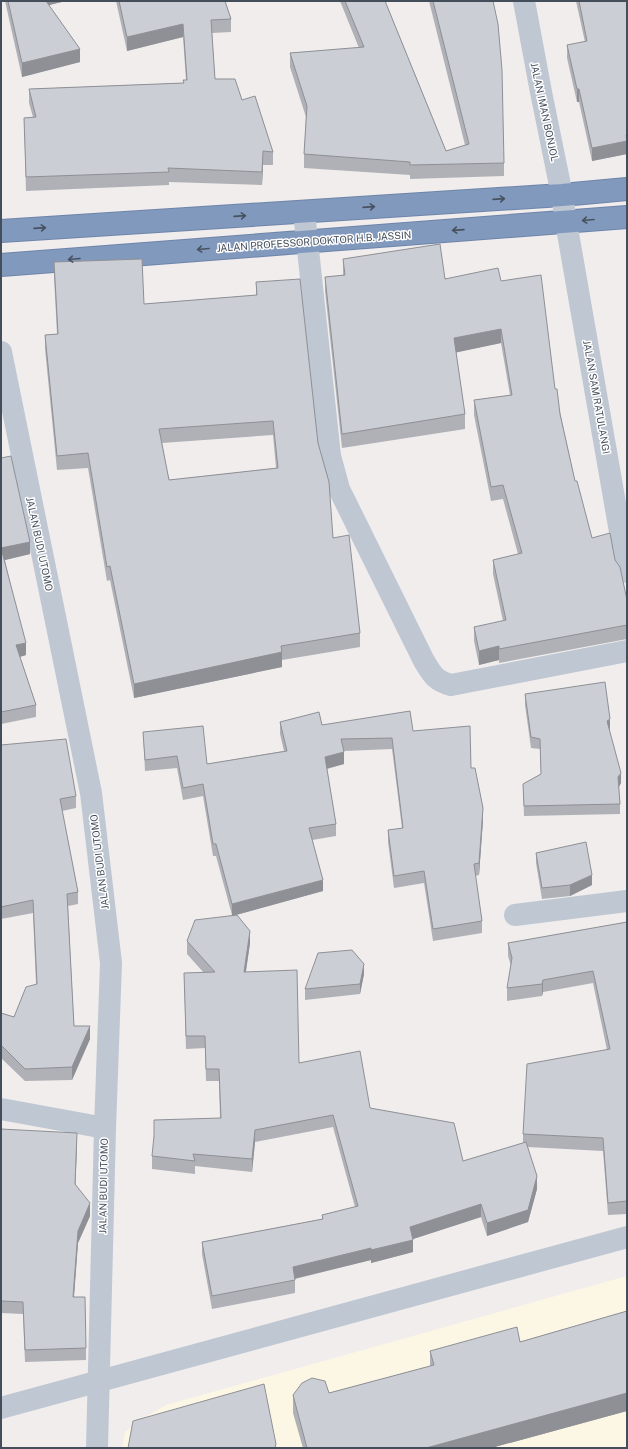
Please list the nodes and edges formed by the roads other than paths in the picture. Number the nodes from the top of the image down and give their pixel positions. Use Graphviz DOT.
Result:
graph roads {
  1 [pos="524,1"];
  2 [pos="627,189"];
  3 [pos="562,195"];
  4 [pos="304,212"];
  5 [pos="627,217"];
  6 [pos="566,222"];
  7 [pos="1,231"];
  8 [pos="307,241"];
  9 [pos="1,265"];
  10 [pos="1,352"];
  11 [pos="627,572"];
  12 [pos="627,651"];
  13 [pos="627,901"];
  14 [pos="515,915"];
  15 [pos="1,1109"];
  16 [pos="105,1128"];
  17 [pos="627,1237"];
  18 [pos="99,1381"];
  19 [pos="1,1408"];
  20 [pos="97,1448"];
  1 -- 3 [label="street, JALAN IMAN BONJOL"];
  2 -- 3 [label="highway"];
  4 -- 3 [label="highway, one-way"];
  3 -- 6 [label="street, JALAN IMAN BONJOL"];
  7 -- 4 [label="highway, one-way"];
  4 -- 8 [label="street"];
  5 -- 6 [label="highway, JALAN PROFESSOR DOKTOR H.B. JASSIN, one-way"];
  6 -- 8 [label="highway, JALAN PROFESSOR DOKTOR H.B. JASSIN, one-way"];
  6 -- 11 [label="street, JALAN SAM RATULANGI"];
  8 -- 9 [label="highway, JALAN PROFESSOR DOKTOR H.B. JASSIN, one-way"];
  8 -- 12 [label="street"];
  10 -- 16 [label="street, JALAN BUDI UTOMO"];
  13 -- 14 [label="street"];
  15 -- 16 [label="street"];
  16 -- 18 [label="street, JALAN BUDI UTOMO"];
  17 -- 18 [label="street"];
  18 -- 19 [label="street"];
  18 -- 20 [label="street, JALAN BUDI UTOMO"];
}
